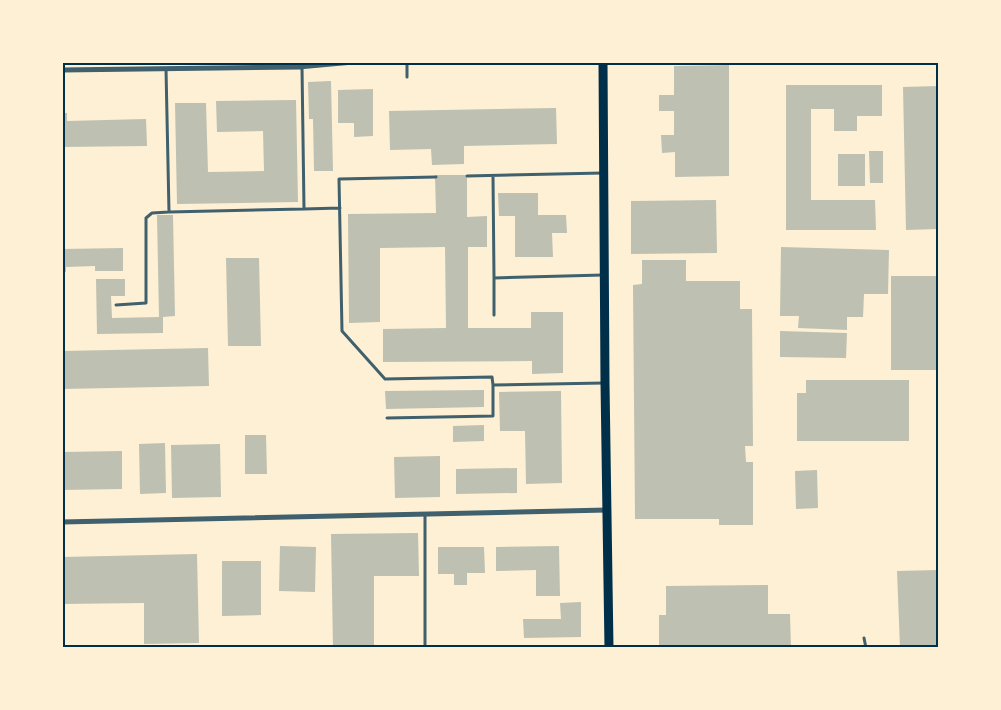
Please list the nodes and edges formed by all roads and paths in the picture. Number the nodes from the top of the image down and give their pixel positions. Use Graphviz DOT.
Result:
graph roads {
  1 [pos="100,62"];
  2 [pos="356,62"];
  3 [pos="407,62"];
  4 [pos="603,62"];
  5 [pos="302,66"];
  6 [pos="166,69"];
  7 [pos="62,70"];
  8 [pos="100,70"];
  9 [pos="407,77"];
  10 [pos="604,173"];
  11 [pos="466,176"];
  12 [pos="493,176"];
  13 [pos="436,177"];
  14 [pos="340,208"];
  15 [pos="304,209"];
  16 [pos="169,212"];
  17 [pos="604,275"];
  18 [pos="494,278"];
  19 [pos="116,305"];
  20 [pos="494,315"];
  21 [pos="605,383"];
  22 [pos="494,385"];
  23 [pos="387,418"];
  24 [pos="607,510"];
  25 [pos="425,514"];
  26 [pos="62,522"];
  27 [pos="864,638"];
  28 [pos="425,648"];
  29 [pos="609,648"];
  30 [pos="866,648"];
  1 -- 8 [label="lane"];
  2 -- 5 [label="street"];
  3 -- 9 [label="lane"];
  4 -- 10 [label="main road"];
  5 -- 6 [label="street"];
  5 -- 15 [label="lane"];
  6 -- 8 [label="street"];
  6 -- 16 [label="lane"];
  7 -- 8 [label="street"];
  10 -- 12 [label="lane"];
  10 -- 17 [label="main road"];
  11 -- 12 [label="lane"];
  12 -- 18 [label="lane"];
  13 -- 14 [label="lane"];
  14 -- 15 [label="lane"];
  14 -- 22 [label="lane"];
  15 -- 16 [label="lane"];
  16 -- 19 [label="lane"];
  17 -- 18 [label="lane"];
  17 -- 21 [label="main road"];
  18 -- 20 [label="lane"];
  21 -- 22 [label="lane"];
  21 -- 24 [label="main road"];
  22 -- 23 [label="lane"];
  24 -- 25 [label="street"];
  24 -- 29 [label="main road"];
  25 -- 26 [label="street"];
  25 -- 28 [label="lane"];
  27 -- 30 [label="lane"];
}
